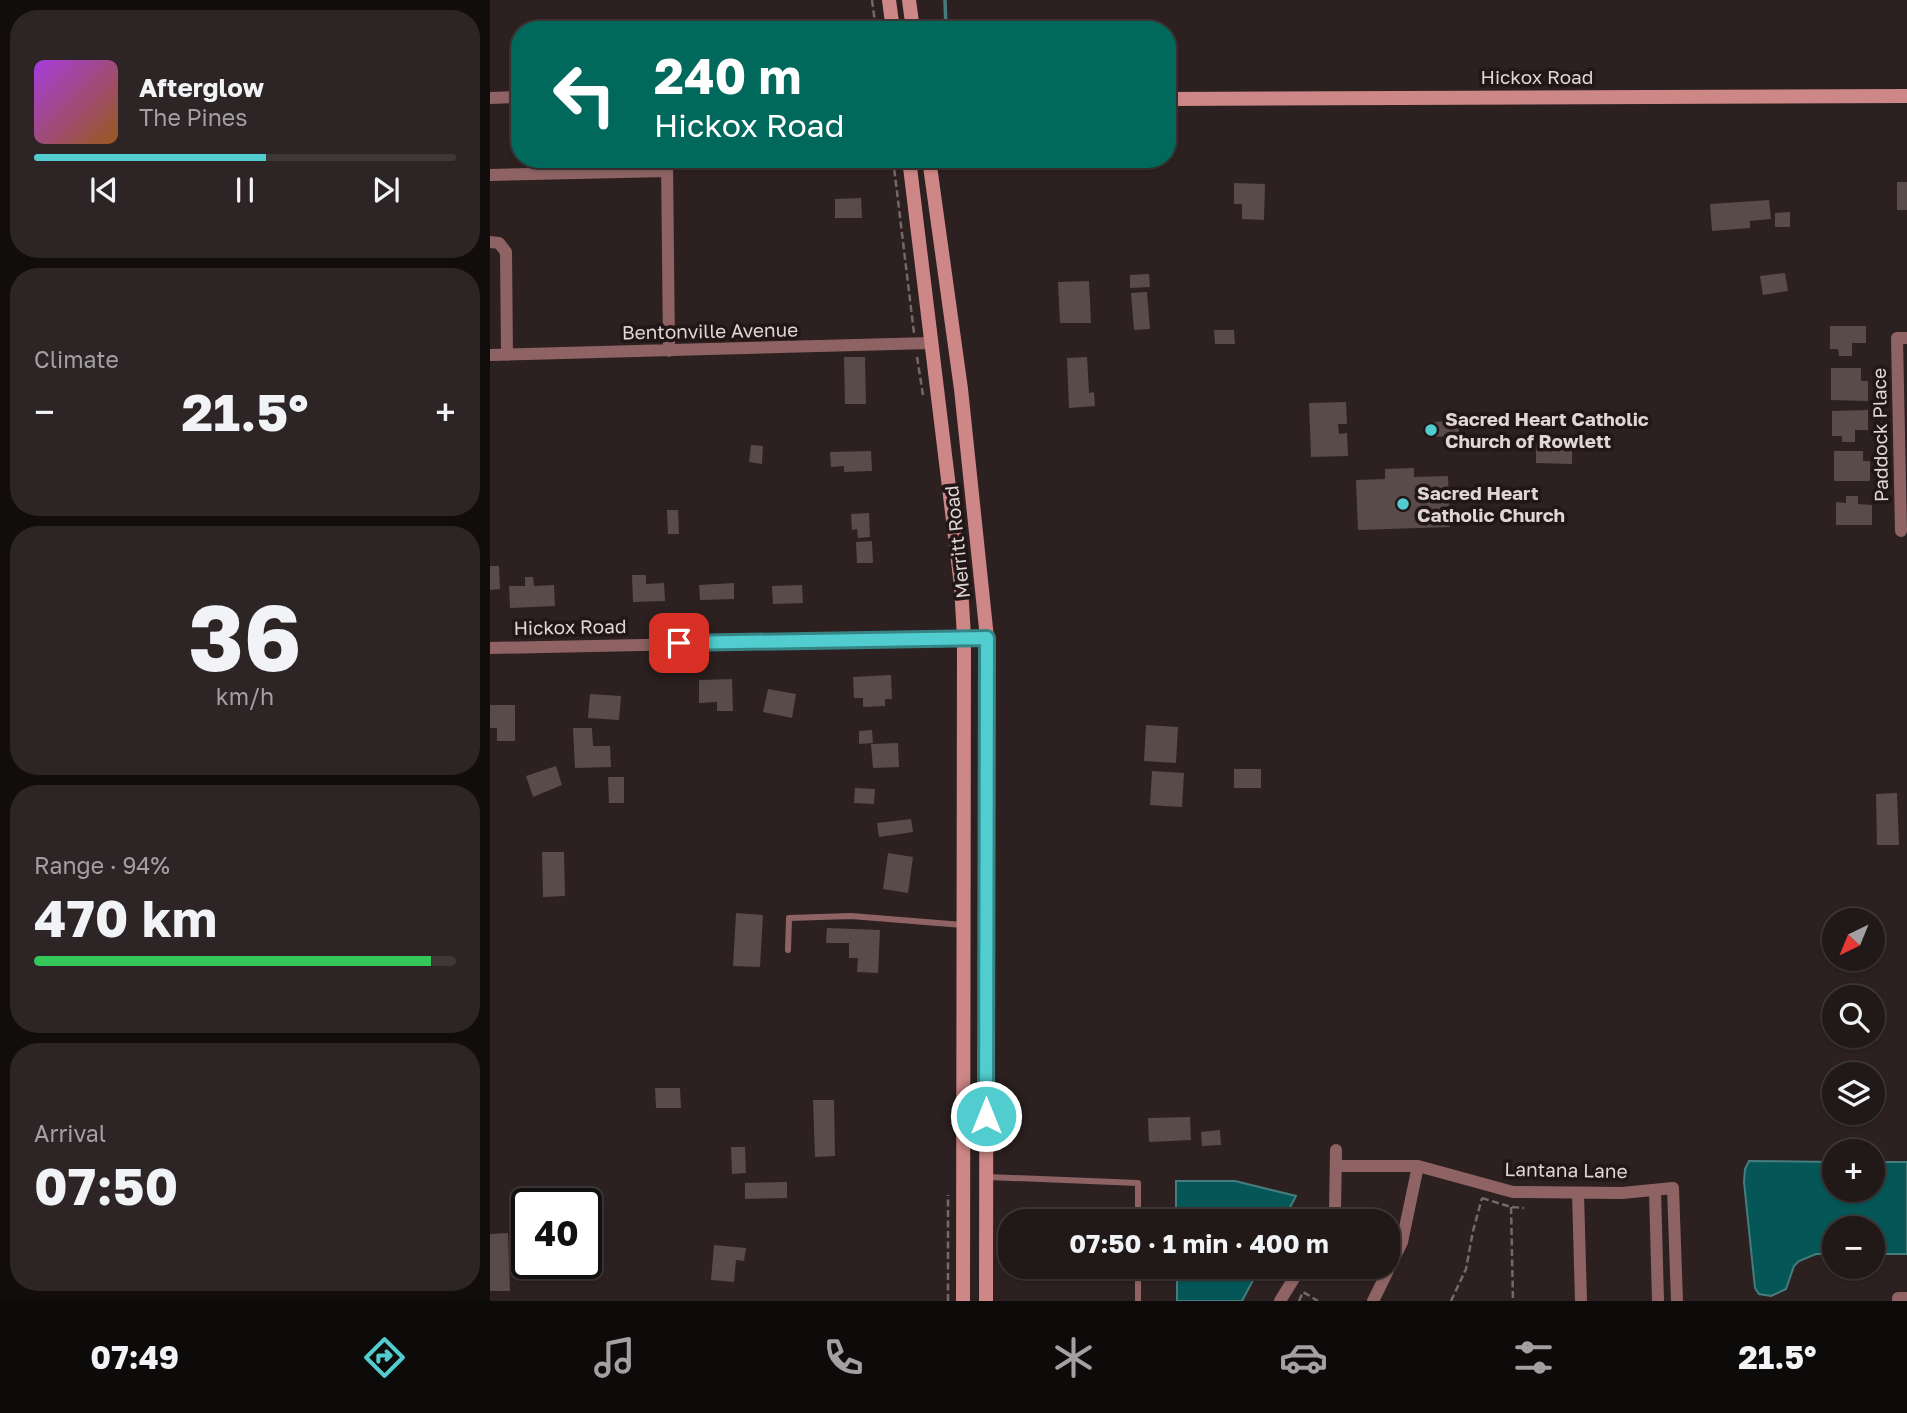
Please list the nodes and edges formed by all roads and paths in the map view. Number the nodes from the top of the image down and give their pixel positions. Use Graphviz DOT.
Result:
graph roads {
  1 [pos="872,0"];
  2 [pos="889,0"];
  3 [pos="909,0"];
  4 [pos="875,21"];
  5 [pos="892,21"];
  6 [pos="912,21"];
  7 [pos="1907,96"];
  8 [pos="511,97"];
  9 [pos="490,98"];
  10 [pos="1176,99"];
  11 [pos="614,168"];
  12 [pos="667,168"];
  13 [pos="893,168"];
  14 [pos="910,168"];
  15 [pos="930,168"];
  16 [pos="490,175"];
  17 [pos="490,242"];
  18 [pos="1902,338"];
  19 [pos="931,343"];
  20 [pos="916,345"];
  21 [pos="669,351"];
  22 [pos="490,355"];
  23 [pos="507,355"];
  24 [pos="923,398"];
  25 [pos="1904,506"];
  26 [pos="1901,531"];
  27 [pos="964,638"];
  28 [pos="987,638"];
  29 [pos="490,648"];
  30 [pos="965,925"];
  31 [pos="788,950"];
  32 [pos="1336,1150"];
  33 [pos="1336,1166"];
  34 [pos="1419,1166"];
  35 [pos="986,1177"];
  36 [pos="948,1190"];
  37 [pos="1655,1190"];
  38 [pos="1578,1194"];
  39 [pos="1511,1207"];
  40 [pos="1524,1208"];
  41 [pos="1138,1209"];
  42 [pos="1335,1209"];
  43 [pos="1138,1279"];
  44 [pos="1294,1279"];
  45 [pos="1907,1298"];
  46 [pos="947,1301"];
  47 [pos="963,1301"];
  48 [pos="985,1301"];
  49 [pos="1138,1301"];
  50 [pos="1280,1301"];
  51 [pos="1299,1301"];
  52 [pos="1318,1301"];
  53 [pos="1373,1301"];
  54 [pos="1451,1301"];
  55 [pos="1513,1301"];
  56 [pos="1581,1301"];
  57 [pos="1658,1301"];
  58 [pos="1677,1301"];
  59 [pos="1898,1301"];
  1 -- 4 [label="path"];
  2 -- 5 [label="street"];
  3 -- 6 [label="street"];
  7 -- 10 [label="street, Hickox Road"];
  8 -- 9 [label="street"];
  11 -- 16 [label="street"];
  12 -- 21 [label="street"];
  13 -- 20 [label="path"];
  14 -- 19 [label="street, Merritt Road"];
  15 -- 28 [label="street, Merritt Road"];
  17 -- 23 [label="street"];
  18 -- 25 [label="street, Paddock Place"];
  19 -- 20 [label="street, Bentonville Avenue"];
  19 -- 27 [label="street, Merritt Road"];
  20 -- 21 [label="street, Bentonville Avenue"];
  20 -- 24 [label="path"];
  21 -- 23 [label="street, Bentonville Avenue"];
  22 -- 23 [label="street, Bentonville Avenue"];
  25 -- 26 [label="street, Paddock Place"];
  27 -- 28 [label="street, Hickox Road"];
  27 -- 29 [label="street, Hickox Road"];
  27 -- 30 [label="street, Merritt Road"];
  28 -- 35 [label="street, Merritt Road"];
  30 -- 31 [label="lane"];
  30 -- 47 [label="street, Merritt Road"];
  32 -- 33 [label="street"];
  33 -- 34 [label="street, Lantana Lane"];
  33 -- 42 [label="street"];
  34 -- 38 [label="street, Lantana Lane"];
  34 -- 53 [label="street"];
  35 -- 41 [label="lane"];
  35 -- 48 [label="street, Merritt Road"];
  36 -- 46 [label="path"];
  37 -- 38 [label="street, Lantana Lane"];
  37 -- 57 [label="street"];
  37 -- 58 [label="street, Lantana Lane"];
  38 -- 56 [label="street"];
  39 -- 40 [label="path"];
  39 -- 54 [label="path"];
  39 -- 55 [label="path"];
  43 -- 49 [label="lane"];
  44 -- 50 [label="street"];
  45 -- 59 [label="street"];
  51 -- 52 [label="path"];
}
